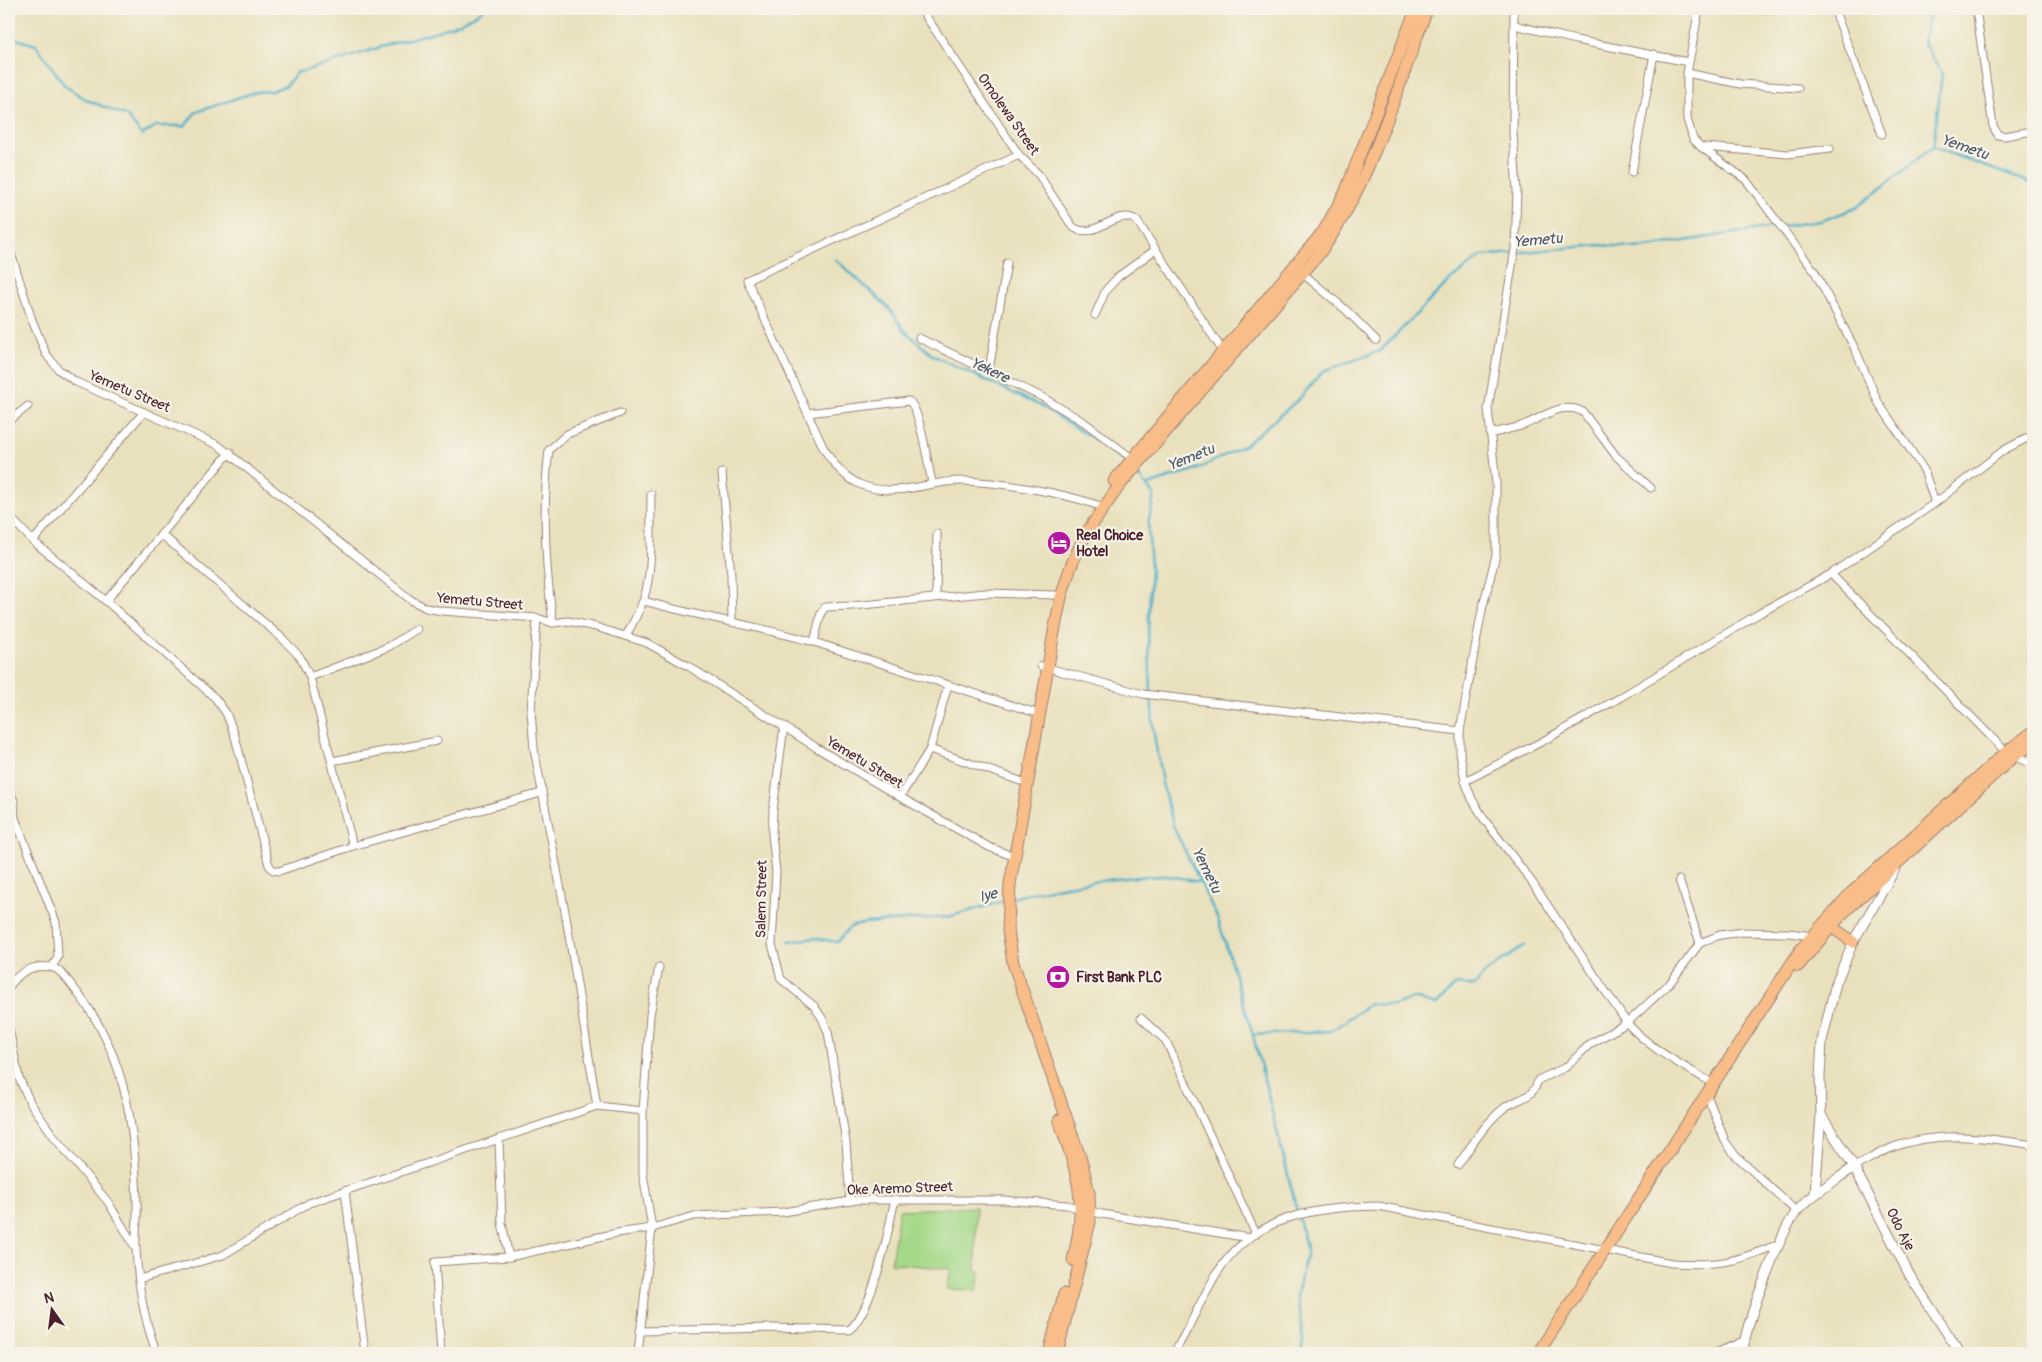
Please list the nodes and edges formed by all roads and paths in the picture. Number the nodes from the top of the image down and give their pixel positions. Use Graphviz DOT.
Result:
graph roads {
  1 [pos="921,9"];
  2 [pos="1416,9"];
  3 [pos="1427,9"];
  4 [pos="1514,9"];
  5 [pos="1699,9"];
  6 [pos="1747,9"];
  7 [pos="1785,9"];
  8 [pos="1834,9"];
  9 [pos="1976,9"];
  10 [pos="1515,24"];
  11 [pos="1654,54"];
  12 [pos="1688,62"];
  13 [pos="1687,73"];
  14 [pos="1798,88"];
  15 [pos="2033,131"];
  16 [pos="1882,134"];
  17 [pos="1701,147"];
  18 [pos="1830,148"];
  19 [pos="1019,155"];
  20 [pos="1632,172"];
  21 [pos="9,250"];
  22 [pos="1156,250"];
  23 [pos="1007,263"];
  24 [pos="1298,271"];
  25 [pos="1095,315"];
  26 [pos="919,338"];
  27 [pos="1376,340"];
  28 [pos="1226,356"];
  29 [pos="989,370"];
  30 [pos="28,406"];
  31 [pos="144,412"];
  32 [pos="620,413"];
  33 [pos="808,413"];
  34 [pos="9,421"];
  35 [pos="1490,434"];
  36 [pos="2033,435"];
  37 [pos="230,452"];
  38 [pos="1131,466"];
  39 [pos="722,473"];
  40 [pos="932,482"];
  41 [pos="1651,488"];
  42 [pos="650,494"];
  43 [pos="1935,503"];
  44 [pos="1097,505"];
  45 [pos="9,516"];
  46 [pos="161,534"];
  47 [pos="937,534"];
  48 [pos="33,542"];
  49 [pos="1831,574"];
  50 [pos="1055,595"];
  51 [pos="936,596"];
  52 [pos="106,601"];
  53 [pos="644,601"];
  54 [pos="537,618"];
  55 [pos="732,621"];
  56 [pos="553,623"];
  57 [pos="417,629"];
  58 [pos="626,636"];
  59 [pos="814,642"];
  60 [pos="1044,667"];
  61 [pos="310,677"];
  62 [pos="948,685"];
  63 [pos="1033,712"];
  64 [pos="784,726"];
  65 [pos="1460,731"];
  66 [pos="2033,732"];
  67 [pos="437,741"];
  68 [pos="2033,744"];
  69 [pos="930,748"];
  70 [pos="2010,754"];
  71 [pos="332,761"];
  72 [pos="2033,765"];
  73 [pos="1020,781"];
  74 [pos="1465,781"];
  75 [pos="9,789"];
  76 [pos="541,793"];
  77 [pos="900,797"];
  78 [pos="353,846"];
  79 [pos="1011,855"];
  80 [pos="1900,860"];
  81 [pos="1679,880"];
  82 [pos="1827,924"];
  83 [pos="1815,937"];
  84 [pos="1852,942"];
  85 [pos="1700,943"];
  86 [pos="52,966"];
  87 [pos="660,967"];
  88 [pos="9,987"];
  89 [pos="1141,1018"];
  90 [pos="1627,1023"];
  91 [pos="9,1029"];
  92 [pos="1712,1083"];
  93 [pos="1709,1100"];
  94 [pos="597,1106"];
  95 [pos="643,1111"];
  96 [pos="1821,1115"];
  97 [pos="499,1140"];
  98 [pos="2033,1145"];
  99 [pos="1458,1165"];
  100 [pos="1854,1167"];
  101 [pos="345,1190"];
  102 [pos="1815,1194"];
  103 [pos="895,1199"];
  104 [pos="850,1201"];
  105 [pos="1086,1210"];
  106 [pos="1797,1212"];
  107 [pos="652,1228"];
  108 [pos="1253,1236"];
  109 [pos="1779,1244"];
  110 [pos="136,1247"];
  111 [pos="1609,1250"];
  112 [pos="509,1257"];
  113 [pos="139,1279"];
  114 [pos="640,1331"];
  115 [pos="1744,1341"];
  116 [pos="158,1353"];
  117 [pos="365,1353"];
  118 [pos="441,1353"];
  119 [pos="638,1353"];
  120 [pos="1049,1353"];
  121 [pos="1057,1353"];
  122 [pos="1174,1353"];
  123 [pos="1538,1353"];
  124 [pos="1546,1353"];
  125 [pos="1716,1353"];
  126 [pos="1743,1353"];
  127 [pos="1960,1353"];
  1 -- 19 [label="street, Omolewa Street"];
  2 -- 24 [label="highway"];
  3 -- 24 [label="highway"];
  4 -- 10 [label="street"];
  5 -- 12 [label="street"];
  6 -- 7 [label="street"];
  8 -- 16 [label="street"];
  9 -- 15 [label="street"];
  10 -- 11 [label="street"];
  10 -- 35 [label="street"];
  11 -- 12 [label="street"];
  11 -- 20 [label="street"];
  12 -- 13 [label="street"];
  13 -- 14 [label="street"];
  13 -- 17 [label="street"];
  17 -- 18 [label="street"];
  17 -- 43 [label="street"];
  19 -- 22 [label="street, Omolewa Street"];
  19 -- 33 [label="street"];
  21 -- 31 [label="street, Yemetu Street"];
  22 -- 25 [label="street"];
  22 -- 28 [label="street"];
  23 -- 29 [label="street"];
  24 -- 27 [label="street"];
  24 -- 28 [label="highway"];
  26 -- 29 [label="street"];
  28 -- 38 [label="highway"];
  29 -- 38 [label="street"];
  30 -- 34 [label="street"];
  31 -- 37 [label="street, Yemetu Street"];
  31 -- 48 [label="street"];
  32 -- 56 [label="street"];
  33 -- 40 [label="street"];
  33 -- 40 [label="street"];
  35 -- 41 [label="street"];
  35 -- 65 [label="street"];
  36 -- 43 [label="street"];
  37 -- 46 [label="street"];
  37 -- 54 [label="street, Yemetu Street"];
  38 -- 44 [label="highway"];
  38 -- 60 [label="highway"];
  39 -- 55 [label="street"];
  40 -- 44 [label="street"];
  42 -- 53 [label="street"];
  43 -- 49 [label="street"];
  44 -- 50 [label="highway"];
  45 -- 48 [label="street"];
  46 -- 52 [label="street"];
  46 -- 61 [label="street"];
  47 -- 51 [label="street"];
  48 -- 52 [label="street"];
  49 -- 70 [label="street"];
  49 -- 74 [label="street"];
  50 -- 51 [label="street"];
  50 -- 60 [label="highway"];
  51 -- 59 [label="street"];
  52 -- 78 [label="street"];
  53 -- 55 [label="street"];
  53 -- 58 [label="street"];
  54 -- 56 [label="street, Yemetu Street"];
  54 -- 76 [label="street"];
  55 -- 59 [label="street"];
  56 -- 58 [label="street, Yemetu Street"];
  57 -- 61 [label="street"];
  58 -- 64 [label="street, Yemetu Street"];
  59 -- 62 [label="street"];
  60 -- 63 [label="highway"];
  60 -- 65 [label="street"];
  60 -- 79 [label="highway"];
  61 -- 71 [label="street"];
  62 -- 63 [label="street"];
  62 -- 69 [label="street"];
  63 -- 73 [label="highway"];
  64 -- 77 [label="street, Yemetu Street"];
  64 -- 104 [label="street, Salem Street"];
  65 -- 74 [label="street"];
  66 -- 70 [label="highway"];
  67 -- 71 [label="street"];
  68 -- 70 [label="highway"];
  69 -- 73 [label="street"];
  69 -- 77 [label="street"];
  70 -- 72 [label="street"];
  70 -- 80 [label="highway"];
  70 -- 82 [label="highway"];
  71 -- 78 [label="street"];
  73 -- 79 [label="highway"];
  74 -- 90 [label="street"];
  75 -- 86 [label="street"];
  76 -- 78 [label="street"];
  76 -- 94 [label="street"];
  77 -- 79 [label="street, Yemetu Street"];
  79 -- 105 [label="highway"];
  80 -- 82 [label="highway"];
  80 -- 84 [label="street"];
  81 -- 85 [label="street"];
  82 -- 83 [label="highway"];
  82 -- 84 [label="highway"];
  83 -- 85 [label="street"];
  83 -- 92 [label="highway"];
  83 -- 93 [label="highway"];
  84 -- 96 [label="street"];
  85 -- 90 [label="street"];
  86 -- 88 [label="street"];
  86 -- 110 [label="street"];
  87 -- 95 [label="street"];
  89 -- 108 [label="street"];
  90 -- 92 [label="street"];
  90 -- 99 [label="street"];
  91 -- 110 [label="street"];
  92 -- 111 [label="highway"];
  93 -- 106 [label="street"];
  93 -- 111 [label="highway"];
  94 -- 95 [label="street"];
  94 -- 97 [label="street"];
  95 -- 107 [label="street"];
  96 -- 100 [label="street, Odo Aje"];
  96 -- 102 [label="street"];
  97 -- 101 [label="street"];
  97 -- 112 [label="street"];
  98 -- 100 [label="street"];
  100 -- 102 [label="street"];
  100 -- 127 [label="street, Odo Aje"];
  101 -- 113 [label="street"];
  101 -- 117 [label="street"];
  102 -- 106 [label="street"];
  103 -- 104 [label="street, Oke Aremo Street"];
  103 -- 105 [label="street, Oke Aremo Street"];
  103 -- 114 [label="street"];
  104 -- 107 [label="street, Oke Aremo Street"];
  105 -- 108 [label="street, Oke Aremo Street"];
  105 -- 120 [label="highway"];
  105 -- 121 [label="highway"];
  106 -- 109 [label="street"];
  107 -- 112 [label="street, Oke Aremo Street"];
  107 -- 114 [label="street"];
  108 -- 111 [label="street"];
  108 -- 122 [label="street"];
  109 -- 111 [label="street"];
  109 -- 115 [label="street"];
  110 -- 113 [label="street"];
  111 -- 123 [label="highway"];
  111 -- 124 [label="highway"];
  112 -- 118 [label="street, Oke Aremo Street"];
  113 -- 116 [label="street"];
  114 -- 119 [label="street"];
  115 -- 125 [label="street"];
  115 -- 126 [label="street"];
}
